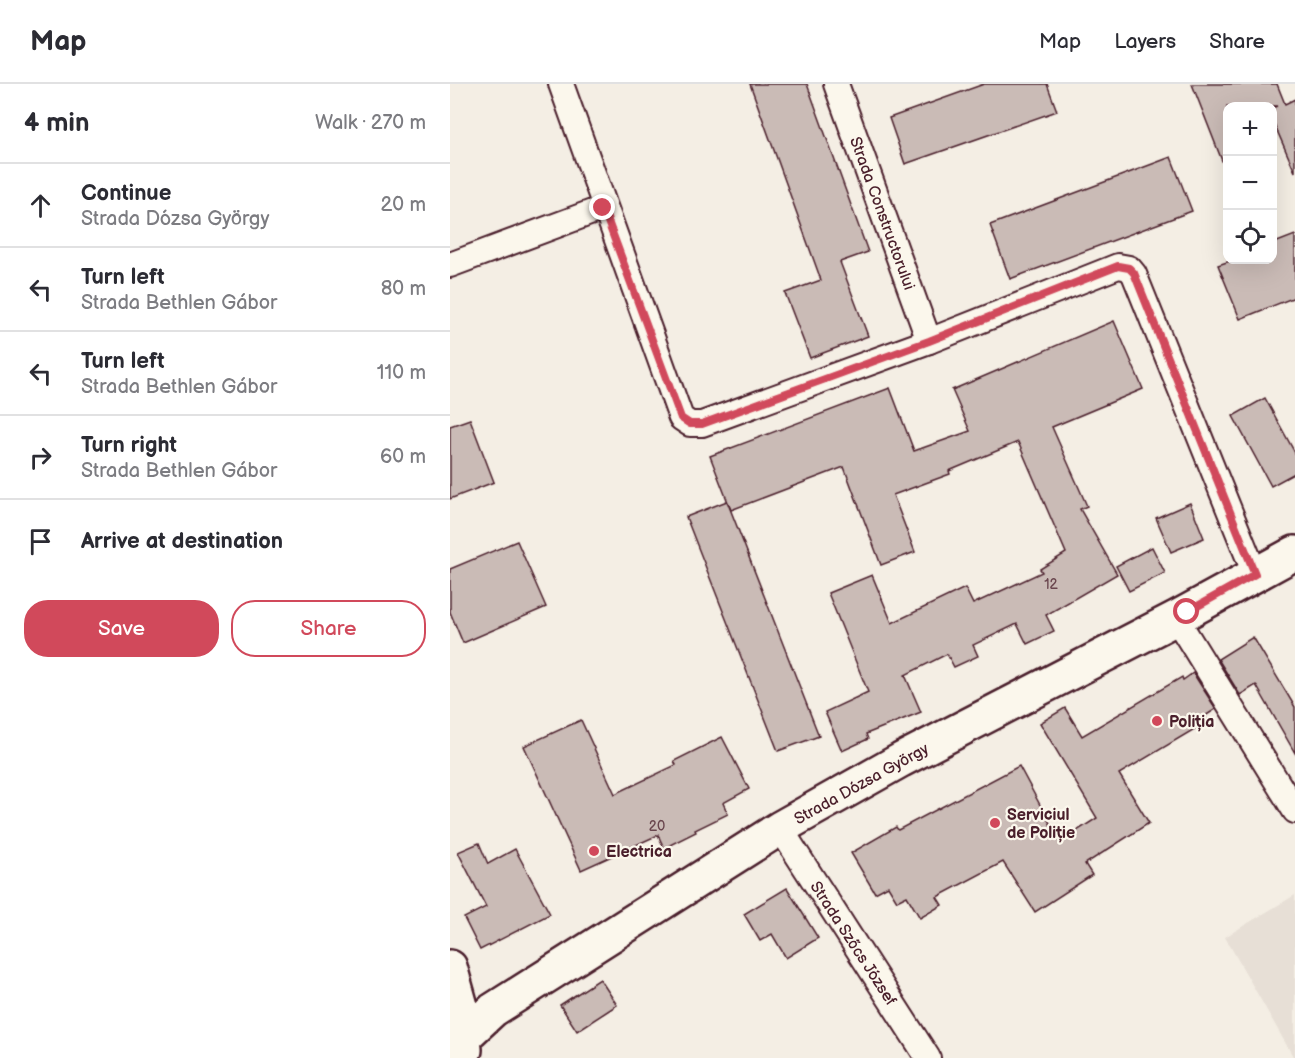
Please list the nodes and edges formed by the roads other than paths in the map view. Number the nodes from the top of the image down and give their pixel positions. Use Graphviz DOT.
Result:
graph roads {
  1 [pos="561,84"];
  2 [pos="836,84"];
  3 [pos="603,208"];
  4 [pos="450,265"];
  5 [pos="929,341"];
  6 [pos="1295,553"];
  7 [pos="1255,574"];
  8 [pos="1176,618"];
  9 [pos="1295,811"];
  10 [pos="780,828"];
  11 [pos="450,967"];
  12 [pos="460,1049"];
  13 [pos="928,1058"];
  1 -- 3 [label="street"];
  2 -- 5 [label="street, Strada Constructorului"];
  3 -- 4 [label="street"];
  3 -- 5 [label="street"];
  5 -- 7 [label="street"];
  6 -- 7 [label="main road, Strada Dózsa György"];
  7 -- 8 [label="main road, Strada Dózsa György"];
  8 -- 9 [label="street"];
  8 -- 10 [label="main road, Strada Dózsa György"];
  10 -- 12 [label="main road, Strada Dózsa György"];
  10 -- 13 [label="street, Strada Szőcs József"];
  11 -- 12 [label="main road"];
}
